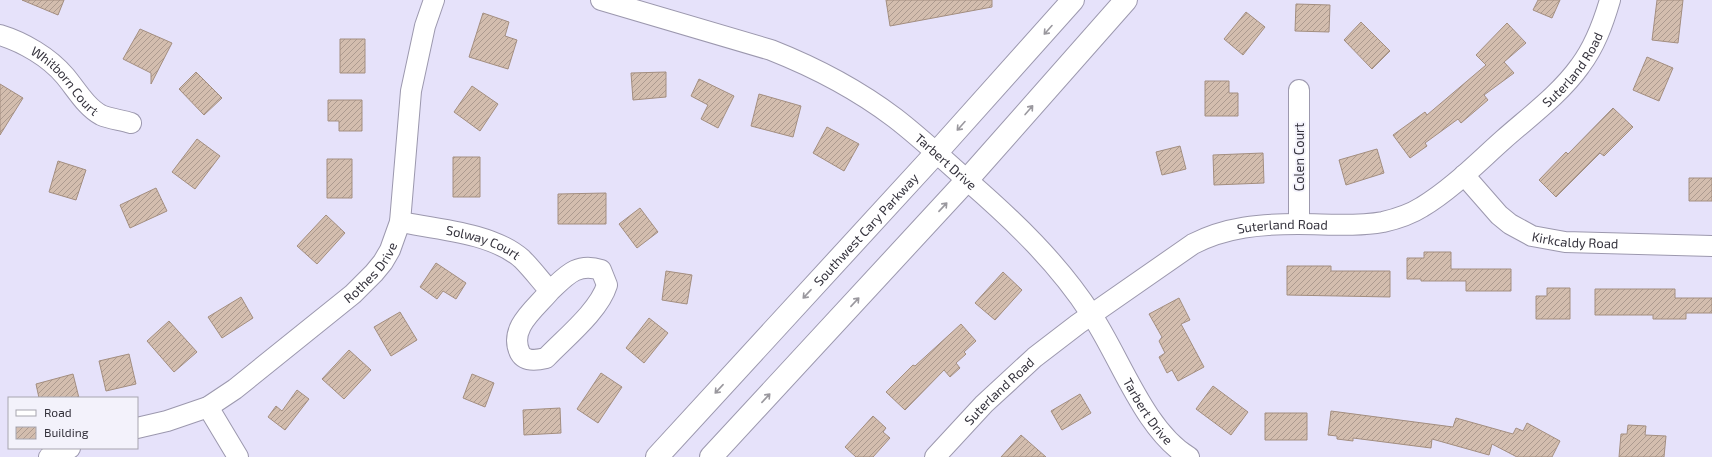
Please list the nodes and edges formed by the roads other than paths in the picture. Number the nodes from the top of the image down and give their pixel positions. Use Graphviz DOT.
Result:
graph roads {
  1 [pos="434,0"];
  2 [pos="601,0"];
  3 [pos="1074,0"];
  4 [pos="1126,0"];
  5 [pos="1610,0"];
  6 [pos="0,35"];
  7 [pos="1299,90"];
  8 [pos="131,123"];
  9 [pos="937,152"];
  10 [pos="1464,175"];
  11 [pos="967,180"];
  12 [pos="400,222"];
  13 [pos="1299,224"];
  14 [pos="1712,246"];
  15 [pos="550,291"];
  16 [pos="1092,315"];
  17 [pos="208,407"];
  18 [pos="138,428"];
  19 [pos="68,449"];
  20 [pos="49,457"];
  21 [pos="238,457"];
  22 [pos="657,457"];
  23 [pos="711,457"];
  24 [pos="935,457"];
  25 [pos="1189,457"];
  1 -- 12 [label="street, Rothes Drive"];
  2 -- 9 [label="street, Tarbert Drive"];
  3 -- 9 [label="main road, Southwest Cary Parkway, one-way"];
  11 -- 4 [label="main road, one-way"];
  5 -- 10 [label="street, Suterland Road"];
  6 -- 8 [label="street, Whitborn Court"];
  7 -- 13 [label="street, Colen Court"];
  9 -- 11 [label="street, Tarbert Drive"];
  9 -- 22 [label="main road, Southwest Cary Parkway, one-way"];
  10 -- 13 [label="street, Suterland Road"];
  10 -- 14 [label="street, Kirkcaldy Road"];
  11 -- 16 [label="street, Tarbert Drive"];
  23 -- 11 [label="main road, one-way"];
  12 -- 15 [label="street, Solway Court"];
  12 -- 17 [label="street, Rothes Drive"];
  13 -- 16 [label="street, Suterland Road"];
  15 -- 15 [label="street"];
  16 -- 24 [label="street, Suterland Road"];
  16 -- 25 [label="street, Tarbert Drive"];
  17 -- 18 [label="street, Rothes Drive"];
  17 -- 21 [label="street"];
  19 -- 20 [label="street"];
}
